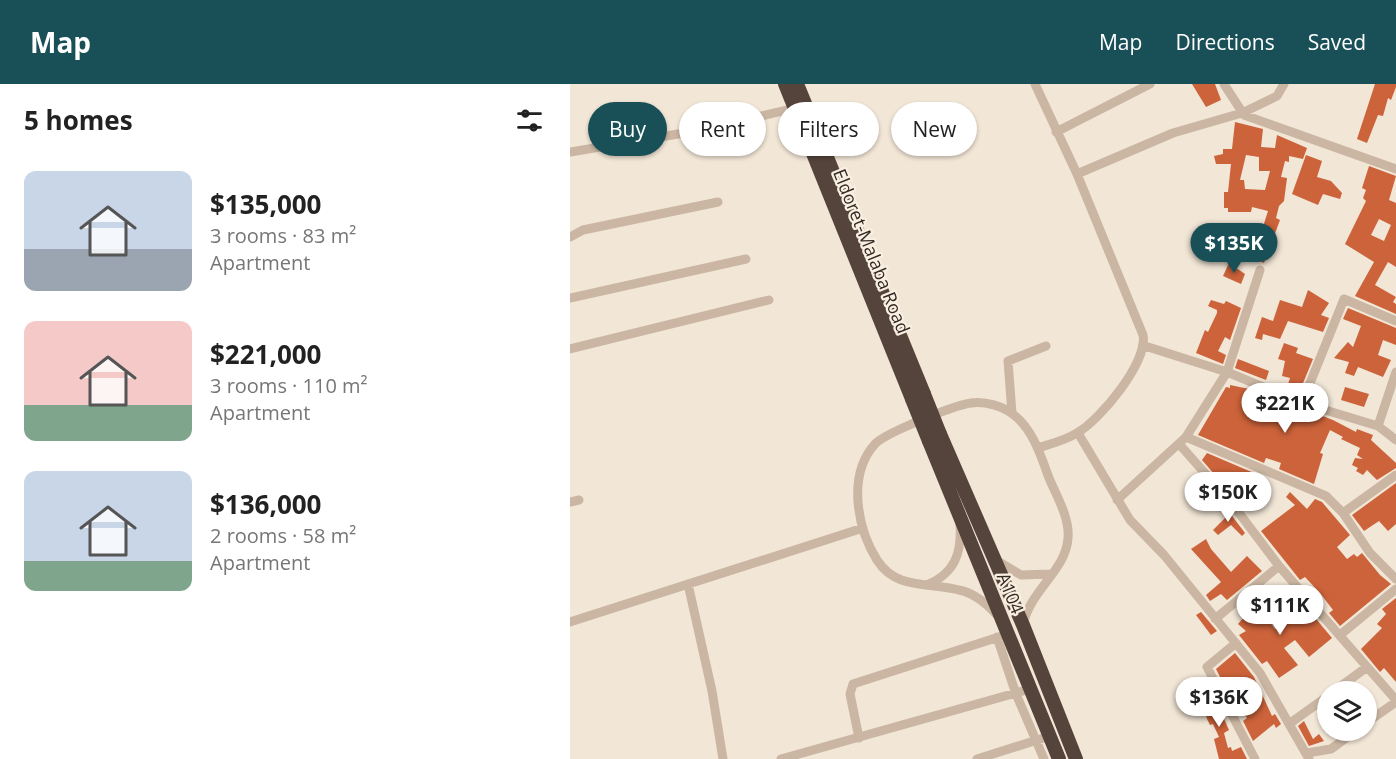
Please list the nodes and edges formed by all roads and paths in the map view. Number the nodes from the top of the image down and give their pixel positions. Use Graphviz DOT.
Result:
graph roads {
  1 [pos="785,84"];
  2 [pos="797,84"];
  3 [pos="1035,84"];
  4 [pos="1150,84"];
  5 [pos="1224,84"];
  6 [pos="1284,84"];
  7 [pos="792,102"];
  8 [pos="778,112"];
  9 [pos="1242,113"];
  10 [pos="1056,132"];
  11 [pos="570,152"];
  12 [pos="815,156"];
  13 [pos="1396,169"];
  14 [pos="1077,174"];
  15 [pos="718,202"];
  16 [pos="570,237"];
  17 [pos="746,259"];
  18 [pos="1260,270"];
  19 [pos="570,298"];
  20 [pos="769,300"];
  21 [pos="1396,321"];
  22 [pos="1047,346"];
  23 [pos="1145,346"];
  24 [pos="570,349"];
  25 [pos="1227,372"];
  26 [pos="1396,372"];
  27 [pos="918,397"];
  28 [pos="1302,403"];
  29 [pos="1012,413"];
  30 [pos="1378,426"];
  31 [pos="1078,433"];
  32 [pos="934,438"];
  33 [pos="1396,440"];
  34 [pos="1183,441"];
  35 [pos="1038,448"];
  36 [pos="1396,475"];
  37 [pos="1117,500"];
  38 [pos="1343,513"];
  39 [pos="960,516"];
  40 [pos="862,528"];
  41 [pos="994,559"];
  42 [pos="1279,566"];
  43 [pos="1051,574"];
  44 [pos="1396,579"];
  45 [pos="688,584"];
  46 [pos="924,586"];
  47 [pos="1396,589"];
  48 [pos="1215,619"];
  49 [pos="1002,620"];
  50 [pos="570,622"];
  51 [pos="1023,625"];
  52 [pos="1340,635"];
  53 [pos="1003,636"];
  54 [pos="1236,643"];
  55 [pos="1367,667"];
  56 [pos="1348,681"];
  57 [pos="1030,689"];
  58 [pos="1016,693"];
  59 [pos="1396,701"];
  60 [pos="1317,704"];
  61 [pos="1377,715"];
  62 [pos="1289,724"];
  63 [pos="859,738"];
  64 [pos="1043,739"];
  65 [pos="1342,741"];
  66 [pos="1308,756"];
  67 [pos="723,759"];
  68 [pos="781,759"];
  69 [pos="977,759"];
  70 [pos="1044,759"];
  71 [pos="1059,759"];
  72 [pos="1076,759"];
  73 [pos="1255,759"];
  1 -- 7 [label="highway, Eldoret-Malaba Road"];
  2 -- 27 [label="highway, Eldoret-Malaba Road"];
  3 -- 10 [label="street"];
  4 -- 10 [label="street"];
  5 -- 9 [label="street"];
  6 -- 9 [label="street"];
  8 -- 11 [label="street"];
  9 -- 13 [label="street"];
  9 -- 14 [label="street"];
  10 -- 14 [label="street"];
  12 -- 27 [label="highway, Eldoret-Malaba Road"];
  14 -- 23 [label="street"];
  15 -- 16 [label="street"];
  17 -- 19 [label="street"];
  18 -- 25 [label="street"];
  20 -- 24 [label="street"];
  21 -- 28 [label="street"];
  22 -- 29 [label="street"];
  23 -- 25 [label="street"];
  23 -- 31 [label="street"];
  25 -- 28 [label="street"];
  25 -- 34 [label="street"];
  26 -- 30 [label="street"];
  27 -- 32 [label="highway, bridge"];
  28 -- 30 [label="street"];
  29 -- 35 [label="street"];
  29 -- 40 [label="street"];
  30 -- 33 [label="street"];
  31 -- 35 [label="street"];
  31 -- 37 [label="street"];
  32 -- 39 [label="highway, A104"];
  32 -- 41 [label="highway"];
  34 -- 37 [label="street"];
  34 -- 38 [label="street"];
  34 -- 42 [label="street"];
  35 -- 43 [label="street"];
  36 -- 38 [label="street"];
  37 -- 48 [label="street"];
  38 -- 44 [label="street"];
  39 -- 46 [label="street"];
  39 -- 49 [label="highway, A104"];
  40 -- 45 [label="street"];
  40 -- 46 [label="street"];
  41 -- 43 [label="street"];
  41 -- 51 [label="highway"];
  42 -- 48 [label="street"];
  42 -- 52 [label="street"];
  43 -- 51 [label="street"];
  45 -- 50 [label="street"];
  45 -- 67 [label="street"];
  46 -- 49 [label="street"];
  47 -- 52 [label="street"];
  48 -- 54 [label="street"];
  49 -- 53 [label="highway, A104"];
  51 -- 72 [label="highway"];
  52 -- 55 [label="street"];
  53 -- 57 [label="highway, A104"];
  53 -- 58 [label="street"];
  53 -- 63 [label="street"];
  54 -- 62 [label="street"];
  54 -- 73 [label="street"];
  55 -- 56 [label="street"];
  55 -- 59 [label="street"];
  57 -- 58 [label="street"];
  57 -- 64 [label="highway, A104"];
  58 -- 63 [label="street"];
  58 -- 64 [label="street"];
  59 -- 61 [label="street"];
  60 -- 62 [label="street"];
  62 -- 66 [label="street"];
  63 -- 68 [label="street"];
  64 -- 69 [label="street"];
  64 -- 70 [label="street"];
  64 -- 71 [label="highway, A104"];
  65 -- 66 [label="street"];
}
